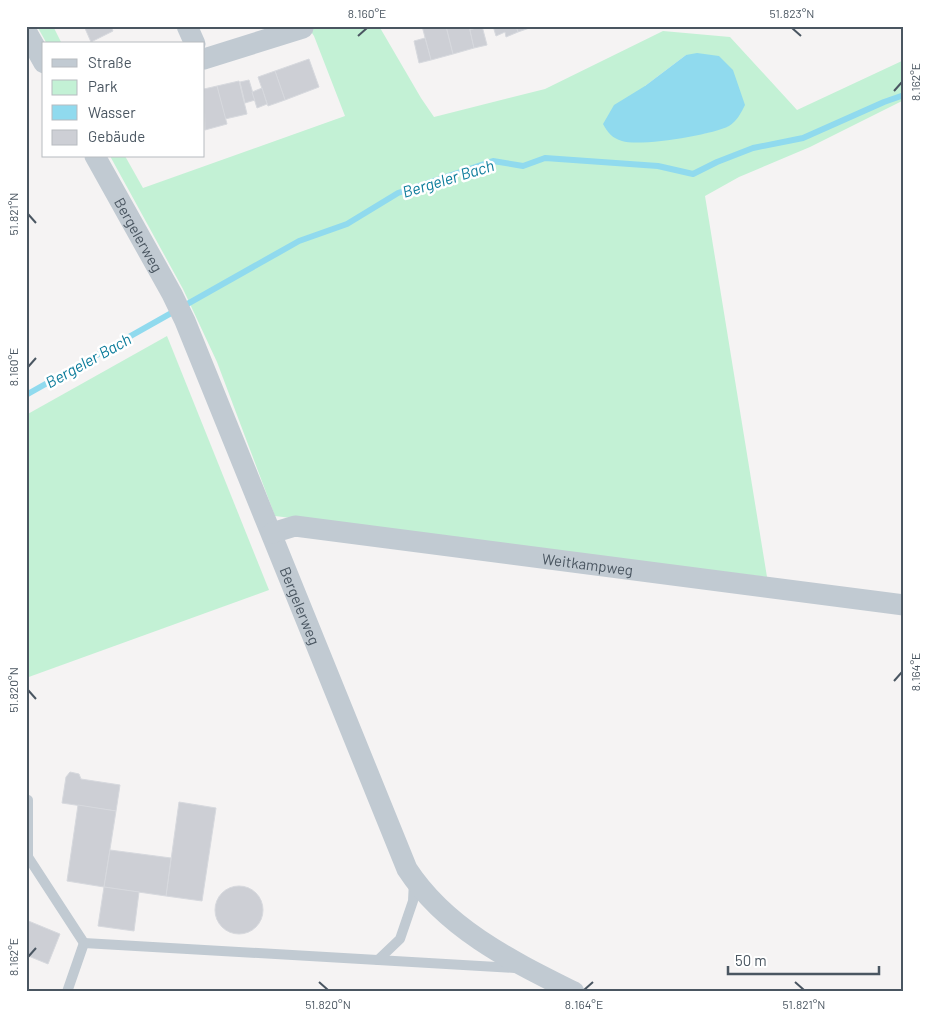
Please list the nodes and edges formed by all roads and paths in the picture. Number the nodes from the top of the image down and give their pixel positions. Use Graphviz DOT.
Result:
graph roads {
  1 [pos="187,26"];
  2 [pos="303,28"];
  3 [pos="26,31"];
  4 [pos="195,42"];
  5 [pos="42,59"];
  6 [pos="205,59"];
  7 [pos="96,158"];
  8 [pos="272,532"];
  9 [pos="904,605"];
  10 [pos="28,800"];
  11 [pos="414,880"];
  12 [pos="84,943"];
  13 [pos="378,960"];
  14 [pos="526,968"];
  15 [pos="67,992"];
  16 [pos="574,992"];
  1 -- 4 [label="street"];
  2 -- 6 [label="street"];
  3 -- 5 [label="street"];
  7 -- 8 [label="street, Bergelerweg"];
  8 -- 9 [label="street, Weitkampweg"];
  8 -- 11 [label="street, Bergelerweg"];
  10 -- 12 [label="lane"];
  11 -- 13 [label="lane"];
  11 -- 14 [label="street, Bergelerweg"];
  12 -- 13 [label="lane"];
  12 -- 15 [label="lane"];
  13 -- 14 [label="lane"];
  14 -- 16 [label="street, Bergelerweg"];
}
